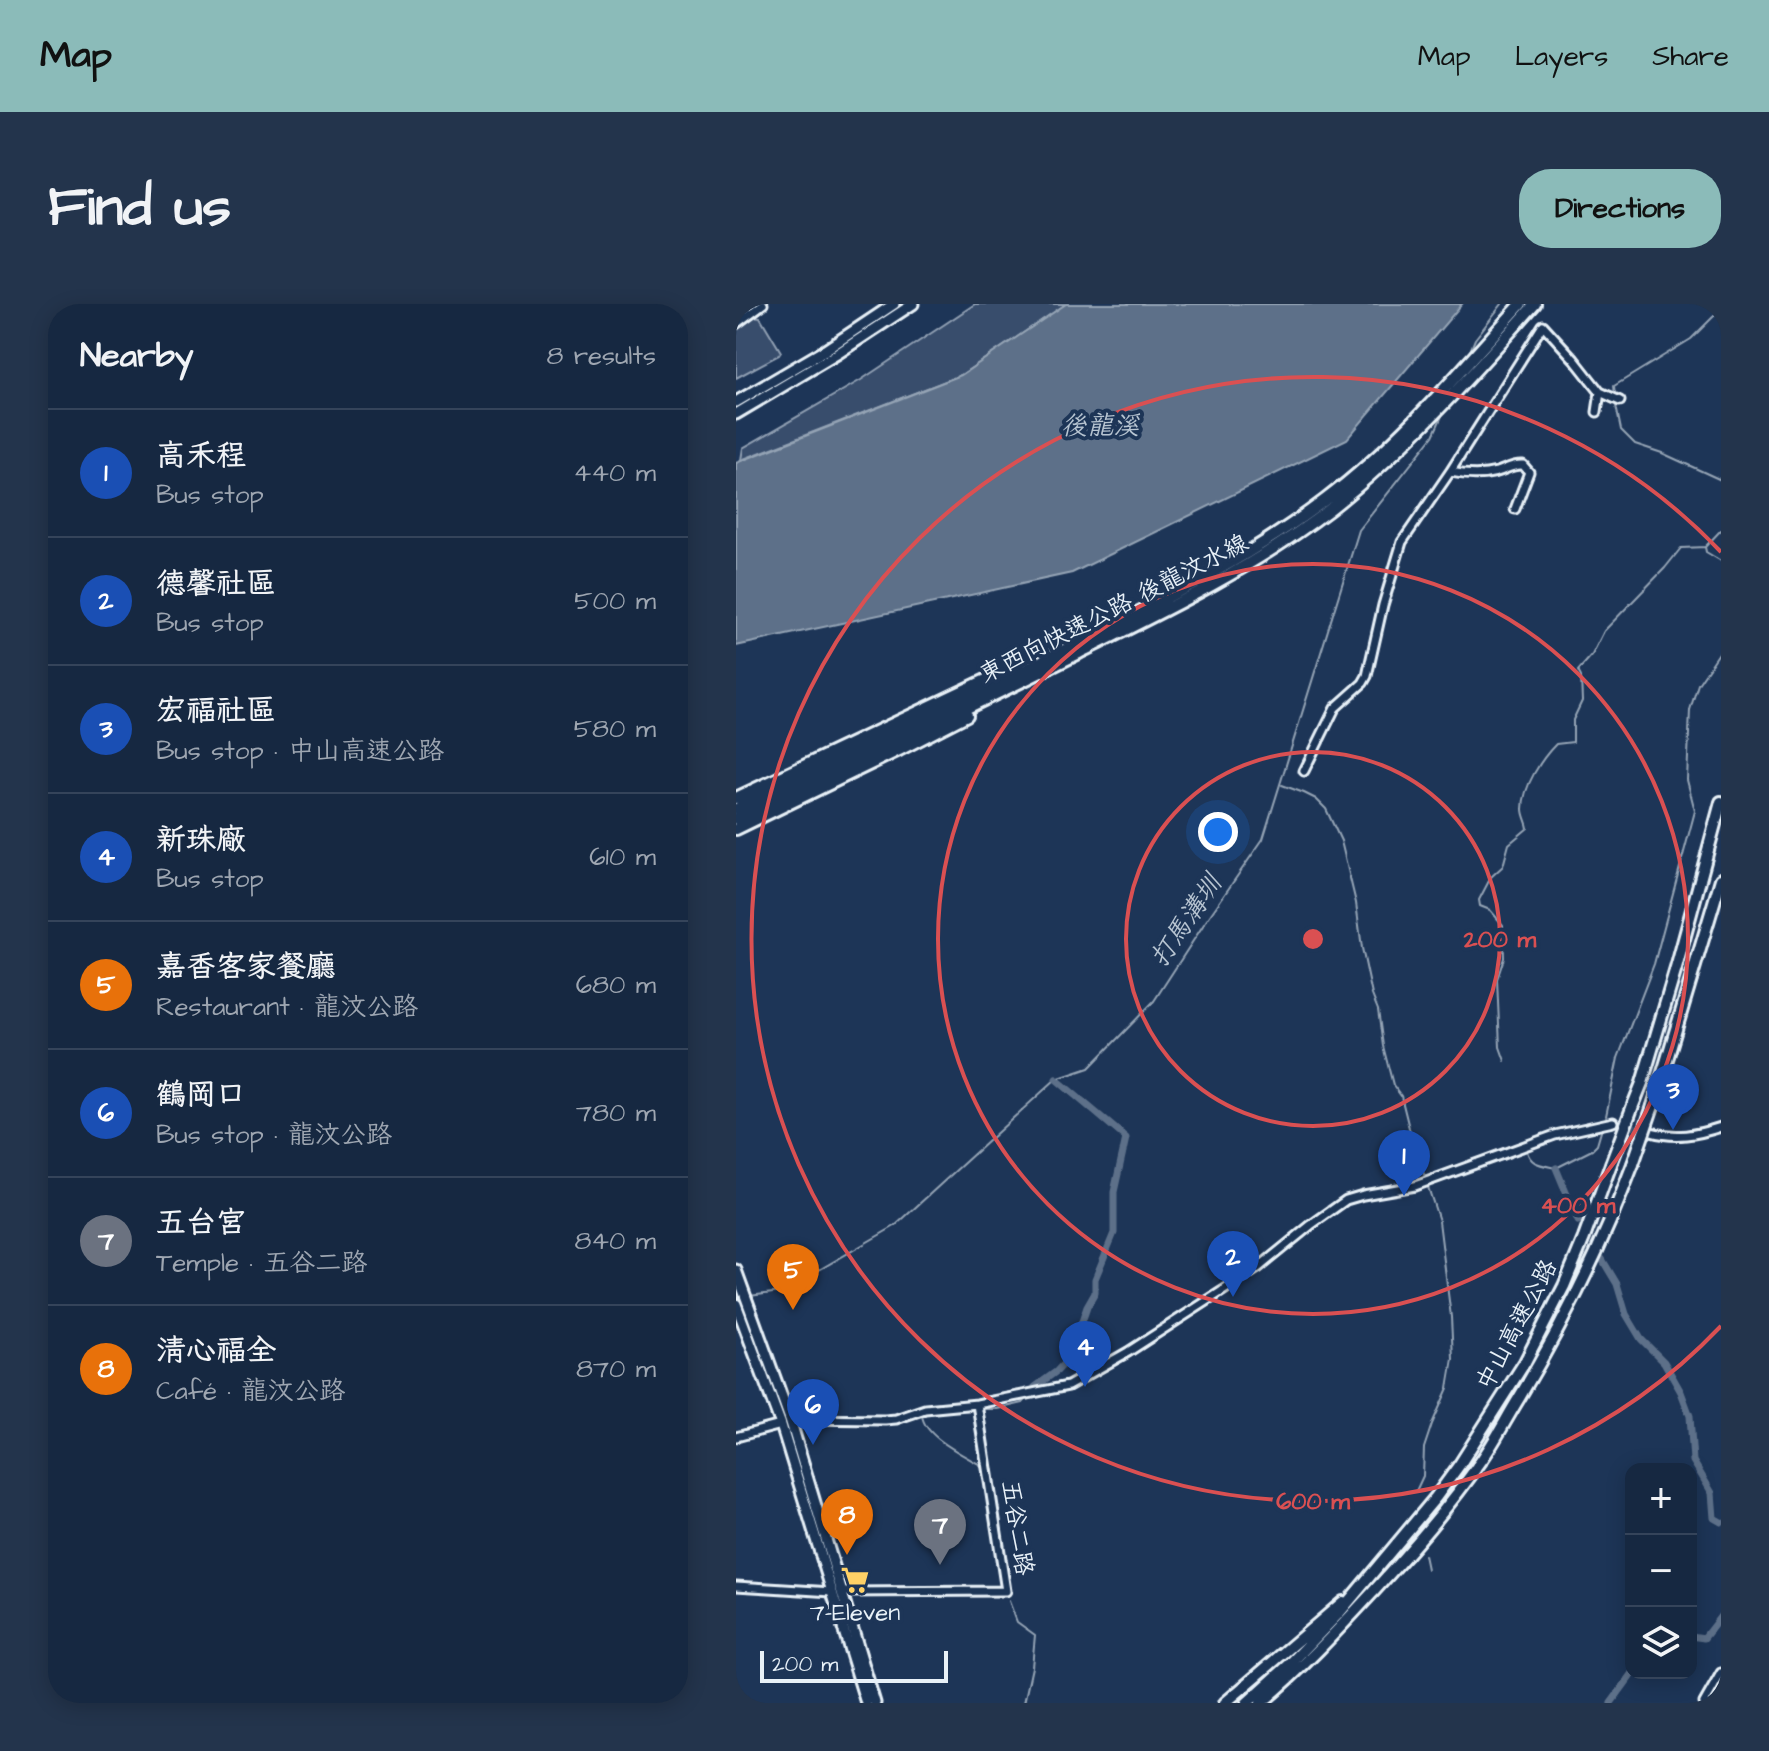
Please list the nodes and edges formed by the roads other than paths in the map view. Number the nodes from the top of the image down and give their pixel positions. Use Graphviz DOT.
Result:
graph roads {
  1 [pos="763,304"];
  2 [pos="894,304"];
  3 [pos="913,304"];
  4 [pos="1521,304"];
  5 [pos="1535,304"];
  6 [pos="736,324"];
  7 [pos="1600,392"];
  8 [pos="1620,401"];
  9 [pos="736,402"];
  10 [pos="1597,412"];
  11 [pos="736,414"];
  12 [pos="1450,472"];
  13 [pos="1515,509"];
  14 [pos="1050,657"];
  15 [pos="1036,675"];
  16 [pos="1304,771"];
  17 [pos="736,798"];
  18 [pos="1721,802"];
  19 [pos="736,809"];
  20 [pos="736,819"];
  21 [pos="736,829"];
  22 [pos="1721,879"];
  23 [pos="1613,1122"];
  24 [pos="1721,1127"];
  25 [pos="1651,1132"];
  26 [pos="736,1270"];
  27 [pos="736,1304"];
  28 [pos="977,1409"];
  29 [pos="786,1422"];
  30 [pos="736,1437"];
  31 [pos="736,1586"];
  32 [pos="1360,1588"];
  33 [pos="837,1592"];
  34 [pos="1721,1673"];
  35 [pos="866,1703"];
  36 [pos="875,1703"];
  37 [pos="1225,1703"];
  38 [pos="1247,1703"];
  39 [pos="1261,1703"];
  40 [pos="1704,1703"];
  1 -- 6 [label="street"];
  2 -- 9 [label="main road"];
  3 -- 11 [label="main road"];
  4 -- 14 [label="highway, 東西向快速公路 後龍汶水線"];
  5 -- 15 [label="highway, 東西向快速公路 後龍汶水線"];
  7 -- 8 [label="street"];
  7 -- 10 [label="street"];
  7 -- 12 [label="street"];
  12 -- 13 [label="street"];
  12 -- 16 [label="street"];
  14 -- 17 [label="highway"];
  14 -- 19 [label="highway, 東西向快速公路 後龍汶水線"];
  15 -- 20 [label="highway, 東西向快速公路 後龍汶水線"];
  15 -- 21 [label="highway"];
  18 -- 32 [label="highway, 中山高速公路, bridge"];
  22 -- 39 [label="highway, 中山高速公路, bridge"];
  23 -- 28 [label="street"];
  24 -- 25 [label="street"];
  26 -- 29 [label="main road"];
  27 -- 29 [label="main road"];
  28 -- 29 [label="street"];
  28 -- 33 [label="street, 五谷二路"];
  29 -- 30 [label="street"];
  29 -- 33 [label="main road"];
  31 -- 33 [label="street"];
  32 -- 37 [label="highway"];
  32 -- 38 [label="highway, 中山高速公路"];
  33 -- 35 [label="main road"];
  33 -- 36 [label="main road"];
  34 -- 40 [label="street"];
}
